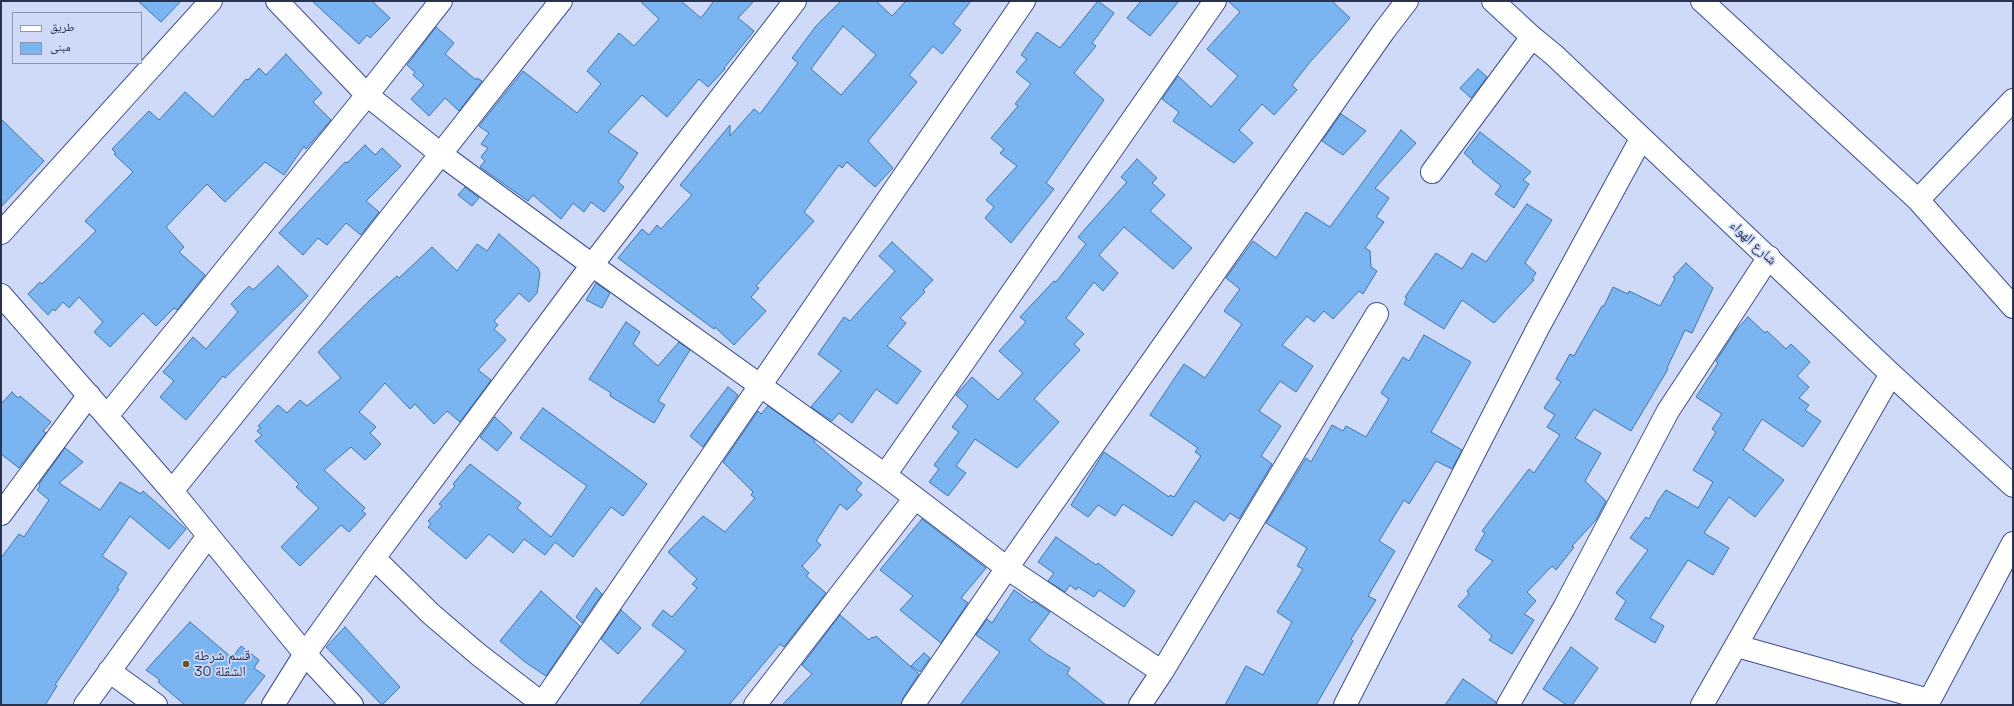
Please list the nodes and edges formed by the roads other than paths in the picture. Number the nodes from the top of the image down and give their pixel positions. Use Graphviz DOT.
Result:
graph roads {
  1 [pos="211,1"];
  2 [pos="277,1"];
  3 [pos="440,1"];
  4 [pos="561,1"];
  5 [pos="795,1"];
  6 [pos="1024,1"];
  7 [pos="1215,1"];
  8 [pos="1407,1"];
  9 [pos="1493,1"];
  10 [pos="1702,1"];
  11 [pos="1532,37"];
  12 [pos="367,95"];
  13 [pos="2013,100"];
  14 [pos="1641,139"];
  15 [pos="442,155"];
  16 [pos="1432,172"];
  17 [pos="1918,200"];
  18 [pos="1,233"];
  19 [pos="1769,257"];
  20 [pos="592,265"];
  21 [pos="2,300"];
  22 [pos="2013,306"];
  23 [pos="1377,314"];
  24 [pos="1891,374"];
  25 [pos="760,384"];
  26 [pos="89,395"];
  27 [pos="107,416"];
  28 [pos="885,475"];
  29 [pos="2013,486"];
  30 [pos="172,491"];
  31 [pos="915,498"];
  32 [pos="1,514"];
  33 [pos="208,536"];
  34 [pos="2013,543"];
  35 [pos="374,558"];
  36 [pos="1007,568"];
  37 [pos="1737,646"];
  38 [pos="305,654"];
  39 [pos="109,671"];
  40 [pos="1162,672"];
  41 [pos="1928,702"];
  42 [pos="85,705"];
  43 [pos="156,705"];
  44 [pos="273,705"];
  45 [pos="352,705"];
  46 [pos="542,705"];
  47 [pos="754,705"];
  48 [pos="913,705"];
  49 [pos="1140,705"];
  50 [pos="1345,705"];
  51 [pos="1508,705"];
  52 [pos="1702,705"];
  1 -- 18 [label="street"];
  2 -- 12 [label="street"];
  3 -- 12 [label="street"];
  4 -- 15 [label="street"];
  5 -- 20 [label="street"];
  6 -- 25 [label="street"];
  7 -- 28 [label="street"];
  8 -- 36 [label="street"];
  9 -- 11 [label="street, شارع الهواء"];
  10 -- 17 [label="street"];
  11 -- 14 [label="street, شارع الهواء"];
  11 -- 16 [label="street"];
  12 -- 15 [label="street"];
  12 -- 27 [label="street"];
  13 -- 17 [label="street"];
  14 -- 19 [label="street, شارع الهواء"];
  14 -- 50 [label="street"];
  15 -- 20 [label="street"];
  15 -- 30 [label="street"];
  17 -- 22 [label="street"];
  19 -- 24 [label="street, شارع الهواء"];
  19 -- 51 [label="street"];
  20 -- 25 [label="street"];
  20 -- 35 [label="street"];
  21 -- 26 [label="street"];
  23 -- 40 [label="street"];
  24 -- 29 [label="street, شارع الهواء"];
  24 -- 37 [label="street"];
  25 -- 28 [label="street"];
  25 -- 46 [label="street"];
  26 -- 27 [label="street"];
  26 -- 32 [label="street"];
  27 -- 30 [label="street"];
  28 -- 31 [label="street"];
  30 -- 33 [label="street"];
  31 -- 36 [label="street"];
  31 -- 47 [label="street"];
  33 -- 38 [label="street"];
  33 -- 39 [label="street"];
  34 -- 41 [label="street"];
  35 -- 38 [label="street"];
  35 -- 46 [label="street"];
  36 -- 40 [label="street"];
  36 -- 48 [label="street"];
  37 -- 41 [label="street"];
  37 -- 52 [label="street"];
  38 -- 44 [label="street"];
  38 -- 45 [label="street"];
  39 -- 42 [label="street"];
  39 -- 43 [label="street"];
  40 -- 49 [label="street"];
}
